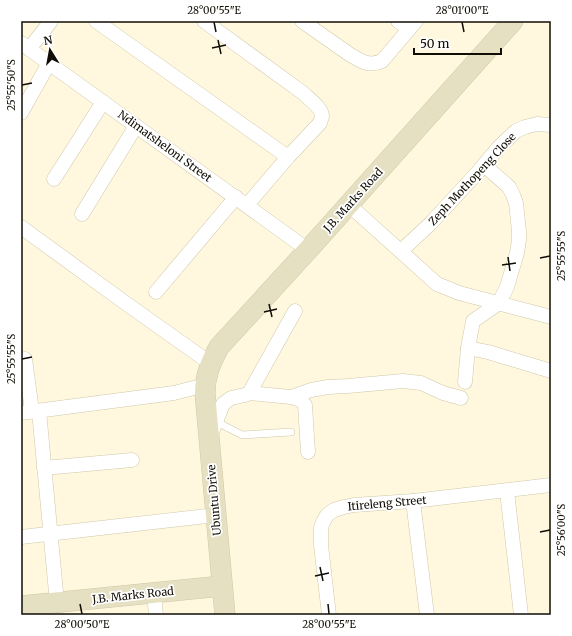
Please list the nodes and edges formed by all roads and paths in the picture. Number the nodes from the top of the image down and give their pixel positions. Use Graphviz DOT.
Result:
graph roads {
  1 [pos="51,21"];
  2 [pos="96,21"];
  3 [pos="204,21"];
  4 [pos="302,21"];
  5 [pos="513,21"];
  6 [pos="408,24"];
  7 [pos="25,46"];
  8 [pos="48,63"];
  9 [pos="103,102"];
  10 [pos="21,113"];
  11 [pos="551,125"];
  12 [pos="136,126"];
  13 [pos="288,157"];
  14 [pos="484,165"];
  15 [pos="54,179"];
  16 [pos="241,201"];
  17 [pos="349,204"];
  18 [pos="82,214"];
  19 [pos="21,227"];
  20 [pos="308,250"];
  21 [pos="401,251"];
  22 [pos="156,292"];
  23 [pos="499,303"];
  24 [pos="295,311"];
  25 [pos="551,317"];
  26 [pos="468,348"];
  27 [pos="25,359"];
  28 [pos="210,363"];
  29 [pos="551,371"];
  30 [pos="465,382"];
  31 [pos="205,385"];
  32 [pos="249,393"];
  33 [pos="291,397"];
  34 [pos="462,398"];
  35 [pos="31,412"];
  36 [pos="213,431"];
  37 [pos="291,432"];
  38 [pos="308,452"];
  39 [pos="132,460"];
  40 [pos="44,468"];
  41 [pos="551,485"];
  42 [pos="507,491"];
  43 [pos="413,501"];
  44 [pos="216,515"];
  45 [pos="50,534"];
  46 [pos="21,537"];
  47 [pos="222,586"];
  48 [pos="154,593"];
  49 [pos="21,606"];
  50 [pos="61,606"];
  51 [pos="156,615"];
  52 [pos="225,615"];
  53 [pos="329,615"];
  54 [pos="426,615"];
  55 [pos="521,615"];
  1 -- 7 [label="street"];
  2 -- 13 [label="street"];
  3 -- 13 [label="street"];
  4 -- 6 [label="street"];
  5 -- 17 [label="street, J.B. Marks Road"];
  7 -- 8 [label="street, Ndimatsheloni Street"];
  8 -- 9 [label="street, Ndimatsheloni Street"];
  8 -- 10 [label="street"];
  9 -- 12 [label="street, Ndimatsheloni Street"];
  9 -- 15 [label="street"];
  11 -- 14 [label="street, Zeph Mothopeng Close"];
  12 -- 16 [label="street, Ndimatsheloni Street"];
  12 -- 18 [label="street"];
  13 -- 16 [label="street"];
  14 -- 21 [label="street, Zeph Mothopeng Close"];
  14 -- 23 [label="street"];
  16 -- 20 [label="street, Ndimatsheloni Street"];
  16 -- 22 [label="street"];
  17 -- 20 [label="street, J.B. Marks Road"];
  17 -- 21 [label="street"];
  19 -- 28 [label="street"];
  20 -- 28 [label="street, J.B. Marks Road"];
  21 -- 23 [label="street"];
  23 -- 25 [label="street"];
  23 -- 26 [label="street"];
  24 -- 32 [label="street"];
  26 -- 29 [label="street"];
  26 -- 30 [label="street"];
  27 -- 35 [label="street"];
  28 -- 31 [label="street, J.B. Marks Road"];
  31 -- 35 [label="street"];
  31 -- 36 [label="street, Ubuntu Drive"];
  32 -- 33 [label="street"];
  32 -- 36 [label="street"];
  33 -- 34 [label="street"];
  33 -- 38 [label="street"];
  35 -- 40 [label="street"];
  36 -- 37 [label="lane"];
  36 -- 44 [label="street, Ubuntu Drive"];
  39 -- 40 [label="street"];
  40 -- 45 [label="street"];
  41 -- 42 [label="street, Itireleng Street"];
  42 -- 43 [label="street, Itireleng Street"];
  42 -- 55 [label="street"];
  43 -- 53 [label="street, Itireleng Street"];
  43 -- 54 [label="street"];
  44 -- 45 [label="street"];
  44 -- 47 [label="street, Ubuntu Drive"];
  45 -- 46 [label="street"];
  45 -- 50 [label="street"];
  47 -- 48 [label="street, J.B. Marks Road"];
  47 -- 52 [label="street, Ubuntu Drive"];
  48 -- 50 [label="street, J.B. Marks Road"];
  48 -- 51 [label="street"];
  49 -- 50 [label="street, J.B. Marks Road"];
}
